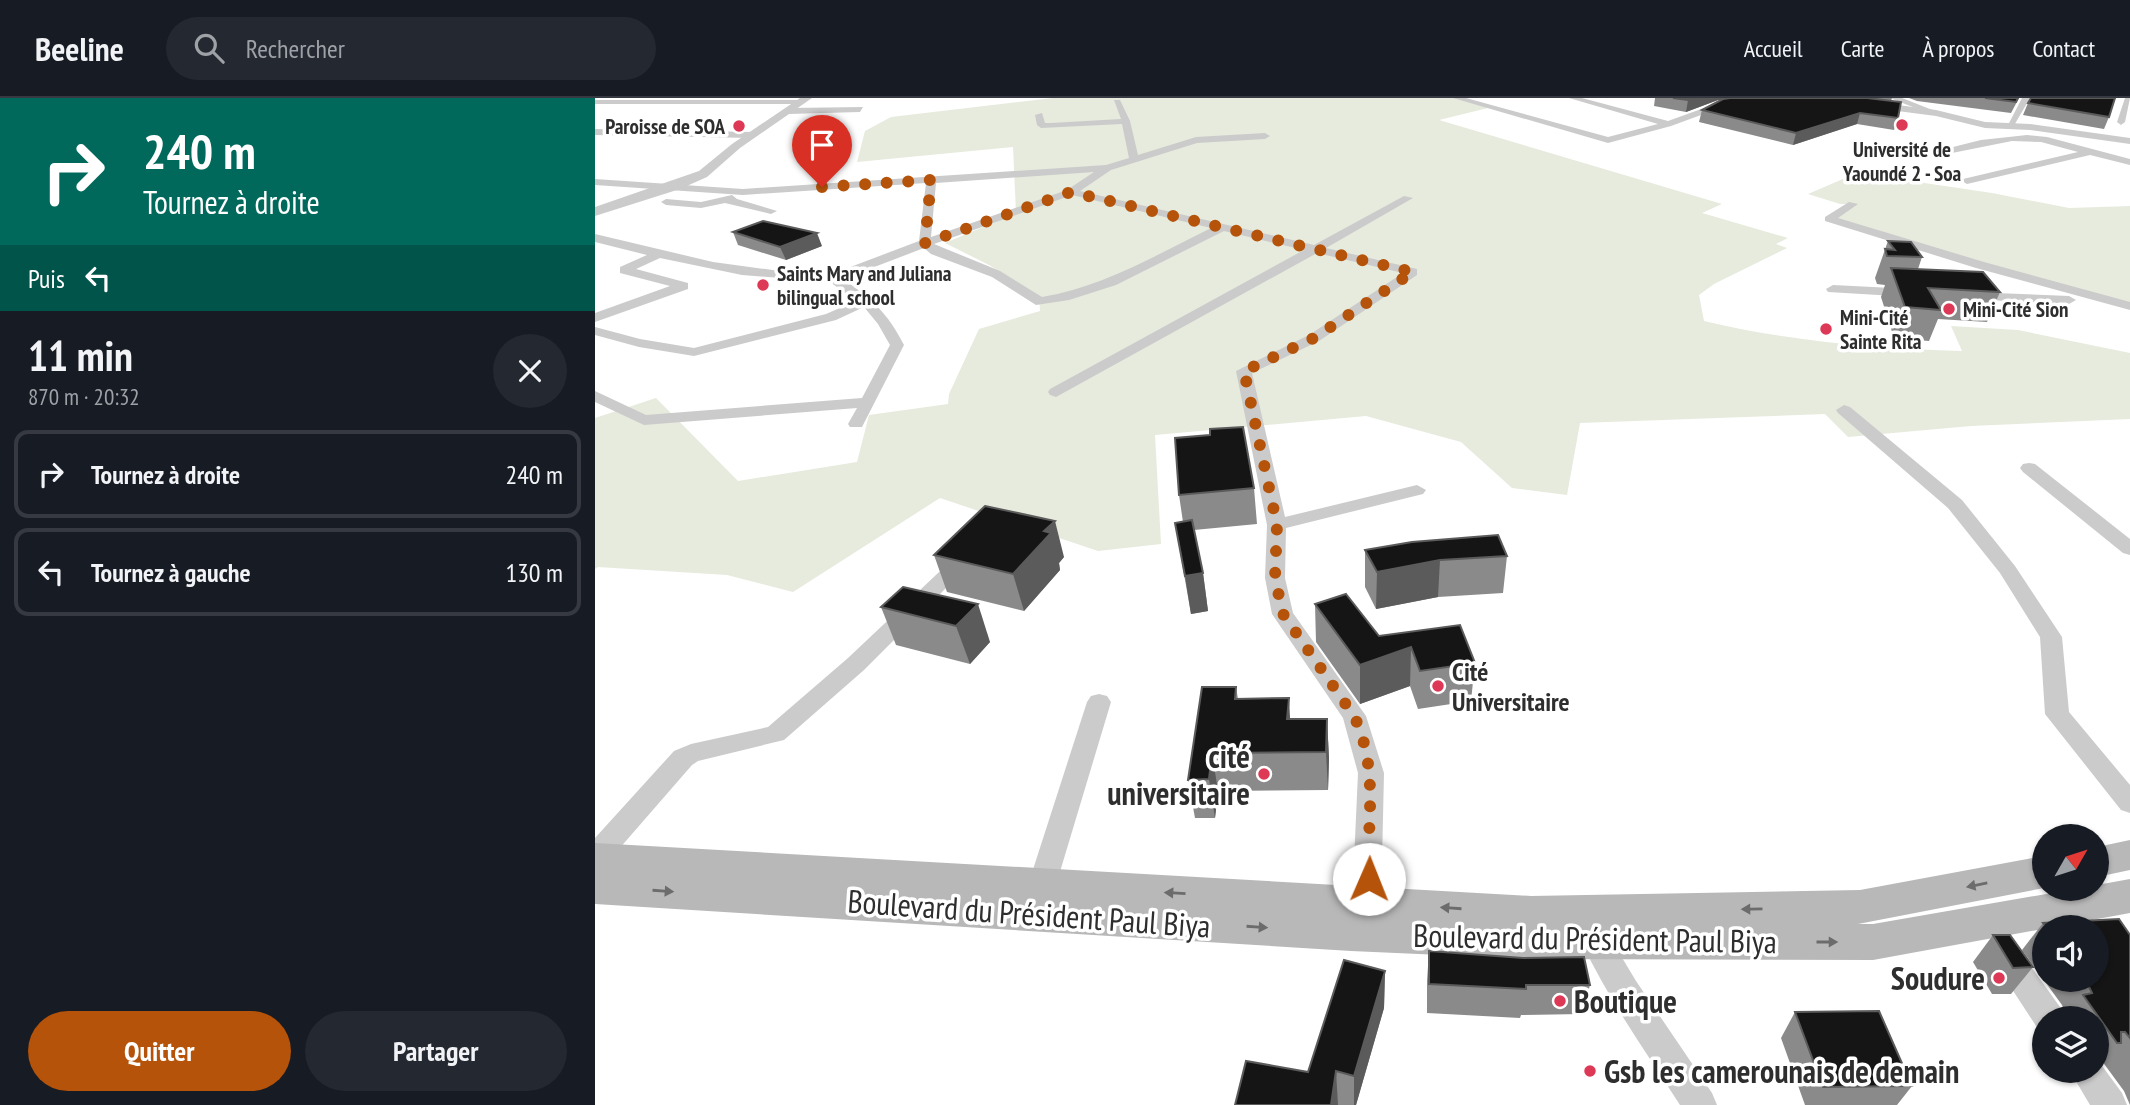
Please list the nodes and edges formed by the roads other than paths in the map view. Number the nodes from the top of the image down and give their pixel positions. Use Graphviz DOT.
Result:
graph roads {
  1 [pos="636,98"];
  2 [pos="1457,98"];
  3 [pos="1573,98"];
  4 [pos="1772,98"];
  5 [pos="1820,98"];
  6 [pos="1894,98"];
  7 [pos="2026,98"];
  8 [pos="2123,98"];
  9 [pos="2128,98"];
  10 [pos="805,100"];
  11 [pos="595,102"];
  12 [pos="625,102"];
  13 [pos="1117,102"];
  14 [pos="860,109"];
  15 [pos="789,111"];
  16 [pos="599,113"];
  17 [pos="1937,113"];
  18 [pos="1038,115"];
  19 [pos="2125,117"];
  20 [pos="1126,121"];
  21 [pos="1668,124"];
  22 [pos="2009,127"];
  23 [pos="595,132"];
  24 [pos="753,135"];
  25 [pos="1265,136"];
  26 [pos="2130,141"];
  27 [pos="2089,152"];
  28 [pos="1922,156"];
  29 [pos="1134,159"];
  30 [pos="2130,162"];
  31 [pos="1107,168"];
  32 [pos="931,180"];
  33 [pos="1967,180"];
  34 [pos="595,182"];
  35 [pos="675,186"];
  36 [pos="754,192"];
  37 [pos="1071,192"];
  38 [pos="1408,198"];
  39 [pos="725,199"];
  40 [pos="666,202"];
  41 [pos="1853,204"];
  42 [pos="771,211"];
  43 [pos="595,212"];
  44 [pos="1223,227"];
  45 [pos="595,238"];
  46 [pos="925,243"];
  47 [pos="1315,250"];
  48 [pos="659,254"];
  49 [pos="716,268"];
  50 [pos="833,278"];
  51 [pos="683,286"];
  52 [pos="1833,289"];
  53 [pos="1922,293"];
  54 [pos="1958,295"];
  55 [pos="867,301"];
  56 [pos="2123,305"];
  57 [pos="595,318"];
  58 [pos="595,331"];
  59 [pos="1056,392"];
  60 [pos="595,396"];
  61 [pos="866,402"];
  62 [pos="1844,410"];
  63 [pos="856,424"];
  64 [pos="2029,467"];
  65 [pos="1417,490"];
  66 [pos="1277,525"];
  67 [pos="2130,549"];
  68 [pos="974,550"];
  69 [pos="1099,702"];
  70 [pos="2130,803"];
  71 [pos="2130,855"];
  72 [pos="595,857"];
  73 [pos="2109,859"];
  74 [pos="2032,874"];
  75 [pos="1042,885"];
  76 [pos="595,888"];
  77 [pos="2130,896"];
  78 [pos="1371,918"];
  79 [pos="1983,923"];
  80 [pos="1596,941"];
  81 [pos="2041,1006"];
  82 [pos="2094,1083"];
  83 [pos="1700,1105"];
  84 [pos="2110,1105"];
  1 -- 12 [label="street"];
  2 -- 21 [label="street"];
  3 -- 21 [label="street"];
  4 -- 21 [label="street"];
  5 -- 17 [label="street"];
  6 -- 17 [label="street"];
  7 -- 22 [label="street"];
  8 -- 9 [label="street"];
  9 -- 19 [label="street"];
  10 -- 12 [label="street"];
  10 -- 15 [label="street"];
  11 -- 12 [label="street"];
  12 -- 16 [label="street"];
  13 -- 20 [label="street"];
  14 -- 15 [label="street"];
  15 -- 24 [label="street"];
  17 -- 22 [label="street"];
  18 -- 20 [label="street"];
  20 -- 29 [label="street"];
  22 -- 26 [label="street"];
  23 -- 24 [label="street"];
  24 -- 35 [label="street"];
  25 -- 29 [label="street"];
  27 -- 28 [label="street"];
  27 -- 30 [label="street"];
  27 -- 33 [label="street"];
  29 -- 31 [label="street"];
  31 -- 32 [label="street"];
  31 -- 37 [label="street"];
  32 -- 36 [label="street"];
  32 -- 46 [label="street"];
  34 -- 35 [label="street"];
  35 -- 36 [label="street"];
  35 -- 43 [label="street"];
  36 -- 39 [label="street"];
  37 -- 44 [label="street"];
  37 -- 46 [label="street"];
  38 -- 47 [label="street"];
  39 -- 40 [label="street"];
  39 -- 42 [label="street"];
  41 -- 56 [label="street"];
  44 -- 46 [label="street"];
  44 -- 47 [label="street"];
  45 -- 48 [label="street"];
  46 -- 50 [label="street"];
  47 -- 59 [label="street"];
  47 -- 66 [label="street"];
  48 -- 49 [label="street"];
  48 -- 51 [label="street"];
  49 -- 50 [label="street"];
  49 -- 51 [label="street"];
  50 -- 55 [label="street"];
  51 -- 57 [label="street"];
  52 -- 53 [label="street"];
  54 -- 56 [label="street"];
  55 -- 58 [label="street"];
  55 -- 61 [label="street"];
  60 -- 61 [label="street"];
  61 -- 63 [label="street"];
  62 -- 70 [label="street"];
  64 -- 67 [label="street"];
  65 -- 66 [label="street"];
  66 -- 78 [label="street"];
  68 -- 72 [label="street"];
  69 -- 75 [label="street"];
  71 -- 73 [label="main road"];
  72 -- 75 [label="main road, Boulevard du Président Paul Biya"];
  74 -- 78 [label="main road, Boulevard du Président Paul Biya, one-way"];
  78 -- 75 [label="main road, Boulevard du Président Paul Biya, one-way"];
  76 -- 78 [label="main road, Boulevard du Président Paul Biya, one-way"];
  77 -- 79 [label="main road, Boulevard du Président Paul Biya"];
  78 -- 80 [label="main road, Boulevard du Président Paul Biya"];
  80 -- 79 [label="main road, Boulevard du Président Paul Biya, one-way"];
  79 -- 81 [label="street"];
  80 -- 83 [label="street"];
  82 -- 84 [label="street"];
}
